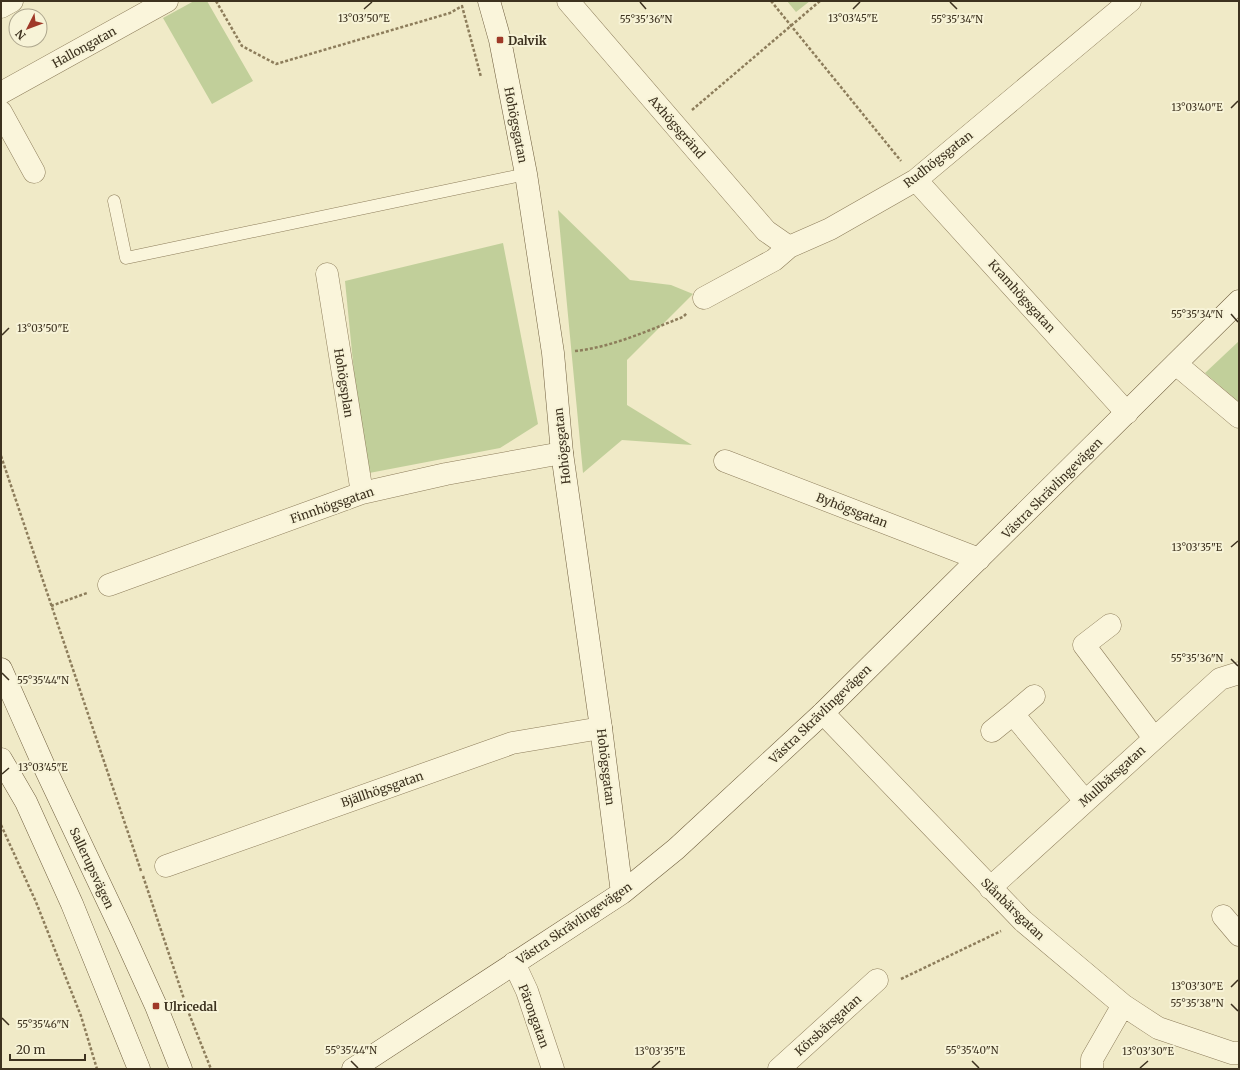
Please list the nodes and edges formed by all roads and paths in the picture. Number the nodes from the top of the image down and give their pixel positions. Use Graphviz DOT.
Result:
graph roads {
  1 [pos="12,1"];
  2 [pos="166,1"];
  3 [pos="216,1"];
  4 [pos="489,1"];
  5 [pos="568,1"];
  6 [pos="770,1"];
  7 [pos="820,1"];
  8 [pos="1130,1"];
  9 [pos="1,7"];
  10 [pos="791,26"];
  11 [pos="482,82"];
  12 [pos="1,93"];
  13 [pos="1,112"];
  14 [pos="675,125"];
  15 [pos="34,172"];
  16 [pos="526,174"];
  17 [pos="916,180"];
  18 [pos="114,201"];
  19 [pos="789,247"];
  20 [pos="327,274"];
  21 [pos="704,298"];
  22 [pos="1239,301"];
  23 [pos="553,353"];
  24 [pos="1176,364"];
  25 [pos="1127,413"];
  26 [pos="1239,417"];
  27 [pos="562,453"];
  28 [pos="1,456"];
  29 [pos="725,461"];
  30 [pos="362,493"];
  31 [pos="979,560"];
  32 [pos="109,585"];
  33 [pos="51,606"];
  34 [pos="1110,625"];
  35 [pos="1,669"];
  36 [pos="1239,673"];
  37 [pos="1034,696"];
  38 [pos="823,713"];
  39 [pos="1013,714"];
  40 [pos="601,728"];
  41 [pos="992,731"];
  42 [pos="1154,738"];
  43 [pos="1,759"];
  44 [pos="1085,801"];
  45 [pos="1,825"];
  46 [pos="166,866"];
  47 [pos="990,888"];
  48 [pos="622,893"];
  49 [pos="1223,916"];
  50 [pos="1023,921"];
  51 [pos="1239,934"];
  52 [pos="514,963"];
  53 [pos="877,980"];
  54 [pos="1122,1005"];
  55 [pos="1239,1053"];
  56 [pos="97,1069"];
  57 [pos="140,1069"];
  58 [pos="181,1069"];
  59 [pos="211,1069"];
  60 [pos="353,1069"];
  61 [pos="553,1069"];
  62 [pos="779,1069"];
  63 [pos="1092,1069"];
  1 -- 9 [label="street"];
  2 -- 12 [label="street, Hallongatan"];
  3 -- 11 [label="path"];
  4 -- 16 [label="street, Hohögsgatan"];
  5 -- 14 [label="street, Axhögsgränd"];
  6 -- 10 [label="path"];
  7 -- 10 [label="path"];
  8 -- 17 [label="street, Rudhögsgatan"];
  10 -- 14 [label="path"];
  10 -- 17 [label="path"];
  13 -- 15 [label="street"];
  14 -- 19 [label="street, Axhögsgränd"];
  16 -- 18 [label="lane"];
  16 -- 23 [label="street, Hohögsgatan"];
  17 -- 19 [label="street, Rudhögsgatan"];
  17 -- 25 [label="street, Kramhögsgatan"];
  19 -- 21 [label="street, Rudhögsgatan"];
  20 -- 30 [label="street, Hohögsplan"];
  21 -- 23 [label="path"];
  22 -- 24 [label="street, Västra Skrävlingevägen"];
  23 -- 27 [label="street, Hohögsgatan"];
  24 -- 25 [label="street, Västra Skrävlingevägen"];
  24 -- 26 [label="street"];
  25 -- 31 [label="street, Västra Skrävlingevägen"];
  27 -- 30 [label="street, Finnhögsgatan"];
  27 -- 40 [label="street, Hohögsgatan"];
  28 -- 33 [label="path"];
  29 -- 31 [label="street, Byhögsgatan"];
  30 -- 32 [label="street, Finnhögsgatan"];
  31 -- 38 [label="street, Västra Skrävlingevägen"];
  32 -- 33 [label="path"];
  33 -- 59 [label="path"];
  34 -- 42 [label="street"];
  35 -- 58 [label="street, Sallerupsvägen"];
  36 -- 42 [label="street, Mullbärsgatan"];
  37 -- 39 [label="street"];
  38 -- 47 [label="street, Slånbärsgatan"];
  38 -- 48 [label="street, Västra Skrävlingevägen"];
  39 -- 41 [label="street"];
  39 -- 44 [label="street"];
  40 -- 46 [label="street, Bjällhögsgatan"];
  40 -- 48 [label="street, Hohögsgatan"];
  42 -- 44 [label="street, Mullbärsgatan"];
  43 -- 57 [label="street"];
  44 -- 47 [label="street, Mullbärsgatan"];
  45 -- 56 [label="path"];
  47 -- 50 [label="street, Slånbärsgatan"];
  48 -- 52 [label="street, Västra Skrävlingevägen"];
  49 -- 51 [label="street"];
  50 -- 53 [label="path"];
  50 -- 54 [label="street, Slånbärsgatan"];
  52 -- 60 [label="street, Västra Skrävlingevägen"];
  52 -- 61 [label="street, Pärongatan"];
  53 -- 62 [label="street, Körsbärsgatan"];
  54 -- 55 [label="street, Slånbärsgatan"];
  54 -- 63 [label="street"];
}
